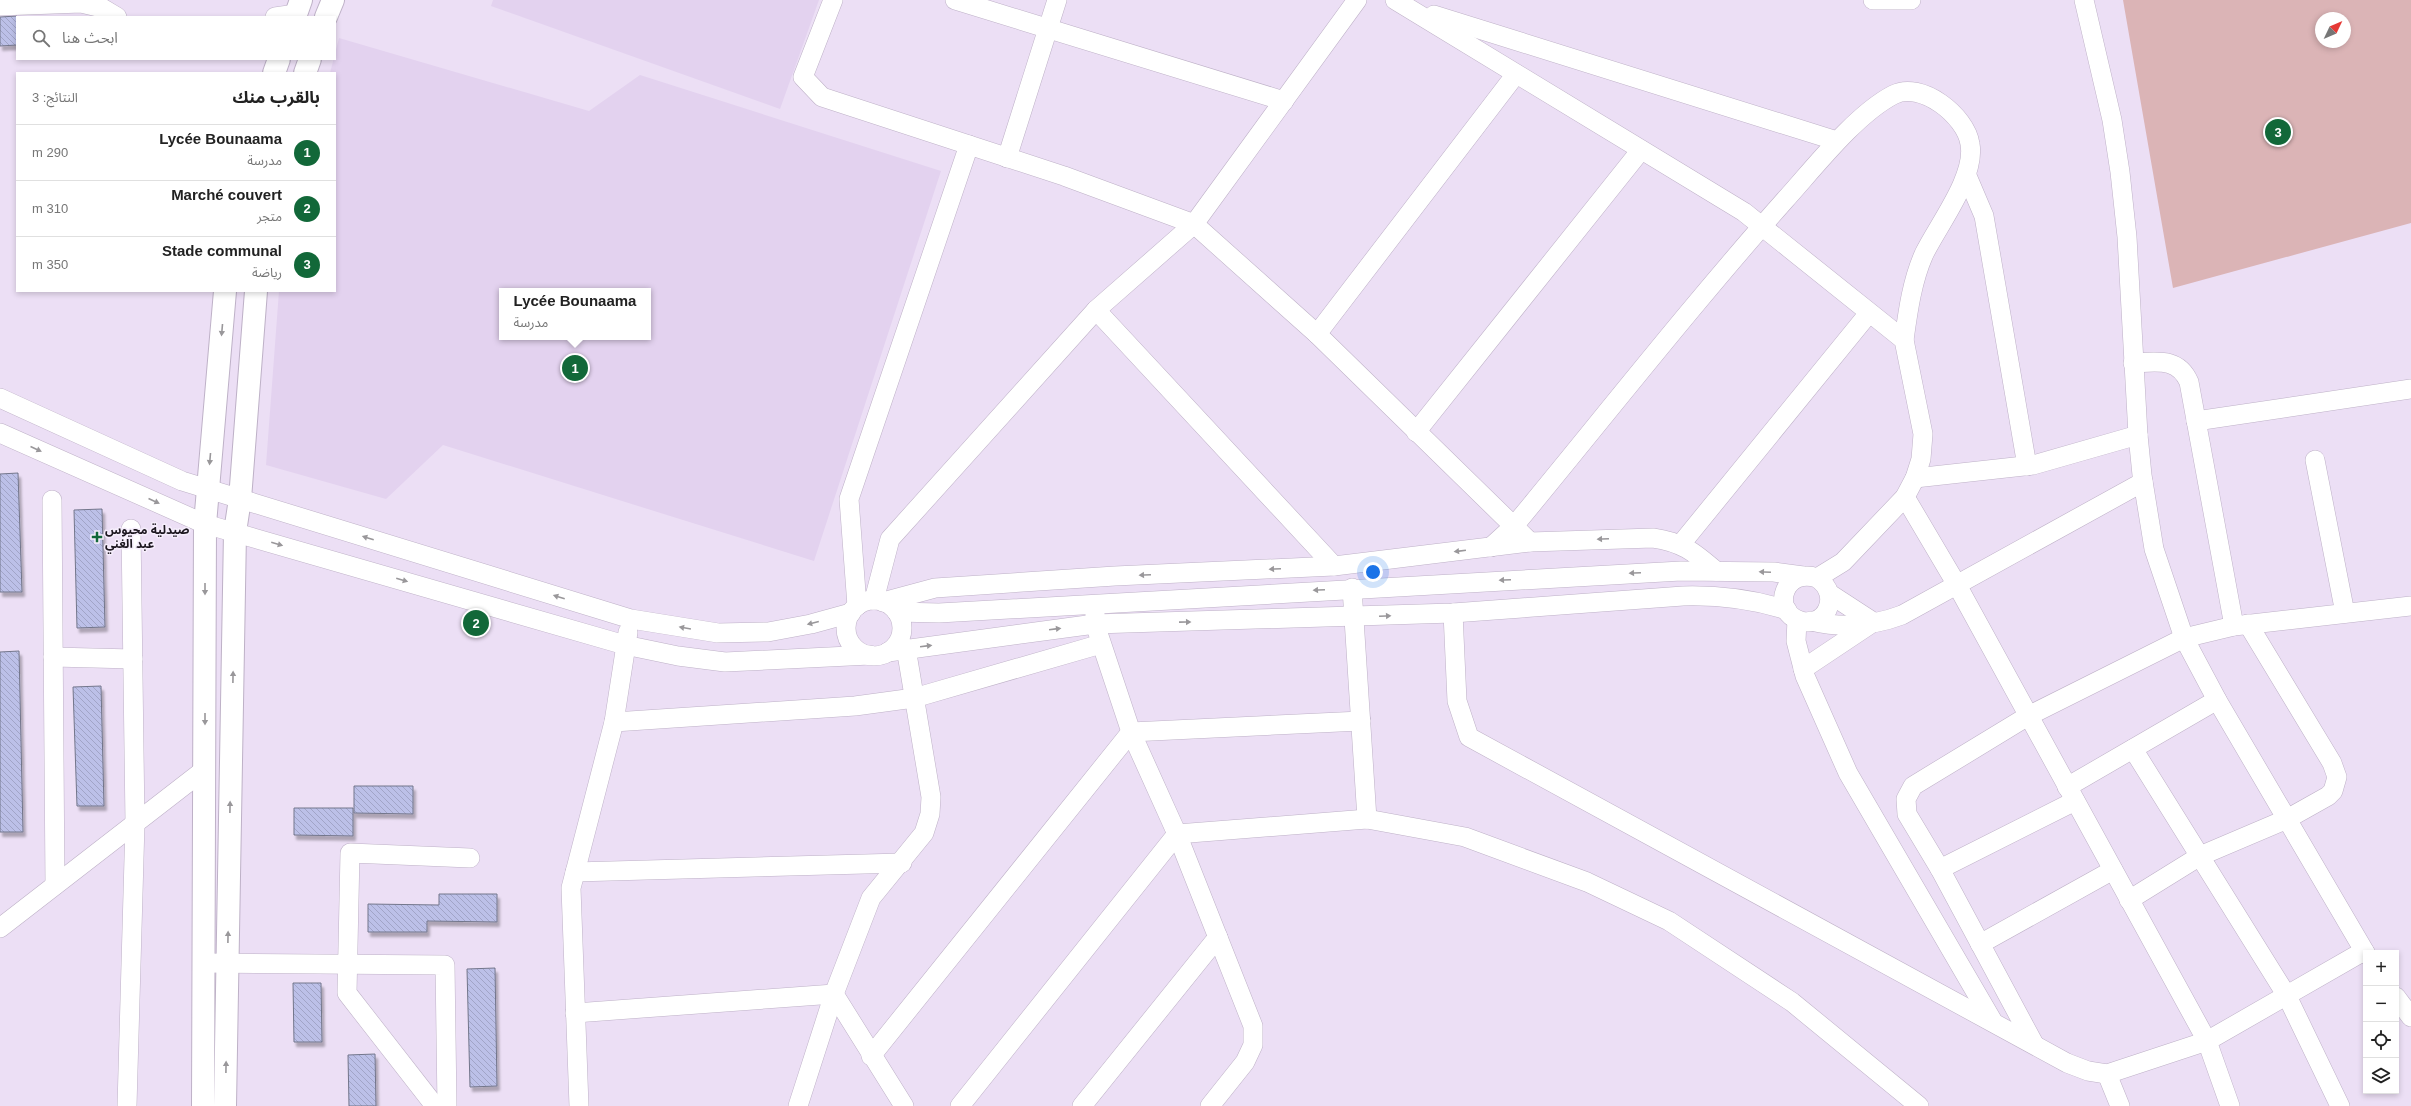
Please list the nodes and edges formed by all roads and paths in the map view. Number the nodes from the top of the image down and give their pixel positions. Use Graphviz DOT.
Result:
graph roads {
  1 [pos="333,0"];
  2 [pos="833,0"];
  3 [pos="955,0"];
  4 [pos="1057,0"];
  5 [pos="1357,0"];
  6 [pos="1872,0"];
  7 [pos="1911,0"];
  8 [pos="2084,0"];
  9 [pos="1400,3"];
  10 [pos="0,6"];
  11 [pos="115,16"];
  12 [pos="326,16"];
  13 [pos="1048,28"];
  14 [pos="279,60"];
  15 [pos="310,60"];
  16 [pos="274,72"];
  17 [pos="304,72"];
  18 [pos="1516,74"];
  19 [pos="1284,101"];
  20 [pos="1837,141"];
  21 [pos="970,145"];
  22 [pos="1641,150"];
  23 [pos="1007,158"];
  24 [pos="1967,176"];
  25 [pos="1194,224"];
  26 [pos="1762,226"];
  27 [pos="225,292"];
  28 [pos="256,292"];
  29 [pos="1096,310"];
  30 [pos="1869,313"];
  31 [pos="1317,334"];
  32 [pos="1904,340"];
  33 [pos="2134,363"];
  34 [pos="2411,390"];
  35 [pos="0,398"];
  36 [pos="2196,421"];
  37 [pos="1416,432"];
  38 [pos="0,433"];
  39 [pos="2138,435"];
  40 [pos="2315,460"];
  41 [pos="2027,466"];
  42 [pos="1915,478"];
  43 [pos="2143,482"];
  44 [pos="208,490"];
  45 [pos="1905,496"];
  46 [pos="240,499"];
  47 [pos="52,500"];
  48 [pos="205,524"];
  49 [pos="1514,526"];
  50 [pos="131,529"];
  51 [pos="236,532"];
  52 [pos="1530,542"];
  53 [pos="1681,544"];
  54 [pos="1491,547"];
  55 [pos="1334,566"];
  56 [pos="1716,571"];
  57 [pos="1820,585"];
  58 [pos="1957,585"];
  59 [pos="1352,588"];
  60 [pos="1096,603"];
  61 [pos="2411,606"];
  62 [pos="872,607"];
  63 [pos="1453,613"];
  64 [pos="2345,613"];
  65 [pos="1798,617"];
  66 [pos="1355,618"];
  67 [pos="631,619"];
  68 [pos="1873,622"];
  69 [pos="1094,624"];
  70 [pos="2241,625"];
  71 [pos="2184,638"];
  72 [pos="1101,644"];
  73 [pos="625,645"];
  74 [pos="888,652"];
  75 [pos="53,657"];
  76 [pos="133,658"];
  77 [pos="1803,668"];
  78 [pos="914,698"];
  79 [pos="2217,700"];
  80 [pos="2028,716"];
  81 [pos="1361,721"];
  82 [pos="614,722"];
  83 [pos="1130,732"];
  84 [pos="2133,749"];
  85 [pos="204,770"];
  86 [pos="2071,794"];
  87 [pos="1367,819"];
  88 [pos="2287,819"];
  89 [pos="135,823"];
  90 [pos="1177,834"];
  91 [pos="2200,856"];
  92 [pos="470,858"];
  93 [pos="902,863"];
  94 [pos="1940,869"];
  95 [pos="2113,870"];
  96 [pos="575,872"];
  97 [pos="55,885"];
  98 [pos="2129,900"];
  99 [pos="0,928"];
  100 [pos="1218,937"];
  101 [pos="1980,944"];
  102 [pos="2363,950"];
  103 [pos="2363,954"];
  104 [pos="204,963"];
  105 [pos="227,963"];
  106 [pos="347,964"];
  107 [pos="834,994"];
  108 [pos="2287,996"];
  109 [pos="574,1012"];
  110 [pos="1992,1020"];
  111 [pos="2207,1041"];
  112 [pos="2034,1044"];
  113 [pos="871,1056"];
  114 [pos="2107,1074"];
  115 [pos="127,1106"];
  116 [pos="203,1106"];
  117 [pos="225,1106"];
  118 [pos="435,1106"];
  119 [pos="447,1106"];
  120 [pos="579,1106"];
  121 [pos="798,1106"];
  122 [pos="904,1106"];
  123 [pos="960,1106"];
  124 [pos="1082,1106"];
  125 [pos="1210,1106"];
  126 [pos="1919,1106"];
  127 [pos="2120,1106"];
  128 [pos="2230,1106"];
  129 [pos="2340,1106"];
  1 -- 12 [label="main road"];
  2 -- 21 [label="street"];
  3 -- 13 [label="street"];
  4 -- 13 [label="street"];
  5 -- 19 [label="street"];
  6 -- 7 [label="street"];
  8 -- 33 [label="street"];
  9 -- 18 [label="street"];
  9 -- 20 [label="street"];
  10 -- 11 [label="street"];
  13 -- 19 [label="street"];
  13 -- 23 [label="street"];
  14 -- 16 [label="main road"];
  15 -- 17 [label="main road"];
  18 -- 22 [label="street"];
  18 -- 31 [label="street"];
  19 -- 25 [label="street"];
  20 -- 24 [label="street"];
  20 -- 26 [label="street"];
  21 -- 23 [label="street"];
  21 -- 62 [label="street"];
  22 -- 26 [label="street"];
  22 -- 37 [label="street"];
  23 -- 25 [label="street"];
  24 -- 32 [label="street"];
  24 -- 41 [label="street"];
  25 -- 29 [label="street"];
  25 -- 31 [label="street"];
  26 -- 30 [label="street"];
  26 -- 49 [label="street"];
  27 -- 44 [label="main road, one-way"];
  28 -- 46 [label="main road"];
  29 -- 55 [label="street"];
  29 -- 62 [label="street"];
  30 -- 32 [label="street"];
  30 -- 53 [label="street"];
  31 -- 37 [label="street"];
  32 -- 42 [label="street"];
  33 -- 36 [label="street"];
  33 -- 39 [label="street"];
  34 -- 36 [label="street"];
  35 -- 44 [label="street"];
  36 -- 70 [label="street"];
  37 -- 49 [label="street"];
  38 -- 48 [label="street, one-way"];
  39 -- 41 [label="street"];
  39 -- 43 [label="street"];
  40 -- 64 [label="street"];
  41 -- 42 [label="street"];
  42 -- 45 [label="street"];
  43 -- 58 [label="street"];
  43 -- 71 [label="street"];
  44 -- 46 [label="street"];
  44 -- 48 [label="main road"];
  45 -- 57 [label="street"];
  45 -- 58 [label="street"];
  46 -- 51 [label="main road"];
  67 -- 46 [label="street, one-way"];
  47 -- 75 [label="street"];
  48 -- 51 [label="street"];
  48 -- 85 [label="main road, one-way"];
  49 -- 52 [label="street"];
  49 -- 54 [label="street"];
  50 -- 76 [label="street"];
  51 -- 73 [label="street, one-way"];
  105 -- 51 [label="main road, one-way"];
  53 -- 52 [label="street, one-way"];
  52 -- 54 [label="street"];
  53 -- 56 [label="street"];
  54 -- 55 [label="street, one-way"];
  55 -- 62 [label="street, one-way"];
  57 -- 56 [label="street, one-way"];
  56 -- 59 [label="street, one-way"];
  57 -- 65 [label="street"];
  57 -- 65 [label="street"];
  57 -- 68 [label="street"];
  58 -- 68 [label="street"];
  58 -- 80 [label="street"];
  59 -- 60 [label="street, one-way"];
  59 -- 66 [label="street"];
  60 -- 62 [label="street"];
  60 -- 69 [label="street"];
  61 -- 64 [label="street"];
  62 -- 67 [label="street, one-way"];
  62 -- 74 [label="street"];
  62 -- 74 [label="street"];
  63 -- 65 [label="street"];
  66 -- 63 [label="street, one-way"];
  63 -- 110 [label="street"];
  64 -- 70 [label="street"];
  65 -- 68 [label="street"];
  65 -- 77 [label="street"];
  69 -- 66 [label="street, one-way"];
  66 -- 81 [label="street"];
  67 -- 73 [label="street"];
  68 -- 77 [label="street"];
  69 -- 72 [label="street"];
  74 -- 69 [label="street, one-way"];
  70 -- 71 [label="street"];
  70 -- 88 [label="street"];
  71 -- 79 [label="street"];
  71 -- 80 [label="street"];
  72 -- 78 [label="street"];
  72 -- 83 [label="street"];
  73 -- 74 [label="street"];
  73 -- 82 [label="street"];
  74 -- 78 [label="street"];
  75 -- 76 [label="street"];
  75 -- 97 [label="street"];
  76 -- 89 [label="street"];
  77 -- 110 [label="street"];
  78 -- 82 [label="street"];
  78 -- 93 [label="street"];
  79 -- 84 [label="street"];
  79 -- 88 [label="street"];
  80 -- 86 [label="street"];
  80 -- 94 [label="street"];
  81 -- 83 [label="street"];
  81 -- 87 [label="street"];
  82 -- 96 [label="street"];
  83 -- 90 [label="street"];
  83 -- 113 [label="street"];
  84 -- 86 [label="street"];
  84 -- 91 [label="street"];
  85 -- 89 [label="street"];
  85 -- 104 [label="main road"];
  86 -- 94 [label="street"];
  86 -- 95 [label="street"];
  87 -- 90 [label="street"];
  87 -- 126 [label="street"];
  88 -- 91 [label="street"];
  88 -- 102 [label="street"];
  89 -- 97 [label="street"];
  89 -- 115 [label="street"];
  90 -- 100 [label="street"];
  90 -- 123 [label="street"];
  91 -- 98 [label="street"];
  91 -- 108 [label="street"];
  92 -- 106 [label="street"];
  93 -- 96 [label="street"];
  93 -- 107 [label="street"];
  94 -- 101 [label="street"];
  95 -- 98 [label="street"];
  95 -- 101 [label="street"];
  96 -- 109 [label="street"];
  97 -- 99 [label="street"];
  98 -- 111 [label="street"];
  100 -- 124 [label="street"];
  100 -- 125 [label="street"];
  101 -- 112 [label="street"];
  103 -- 108 [label="street"];
  104 -- 105 [label="street"];
  104 -- 116 [label="main road"];
  105 -- 106 [label="street"];
  117 -- 105 [label="main road, one-way"];
  106 -- 118 [label="street"];
  106 -- 119 [label="street"];
  107 -- 109 [label="street"];
  107 -- 113 [label="street"];
  107 -- 121 [label="street"];
  108 -- 111 [label="street"];
  108 -- 129 [label="street"];
  109 -- 120 [label="street"];
  110 -- 112 [label="street"];
  111 -- 114 [label="street"];
  111 -- 128 [label="street"];
  112 -- 114 [label="street"];
  113 -- 122 [label="street"];
  114 -- 127 [label="street"];
}
